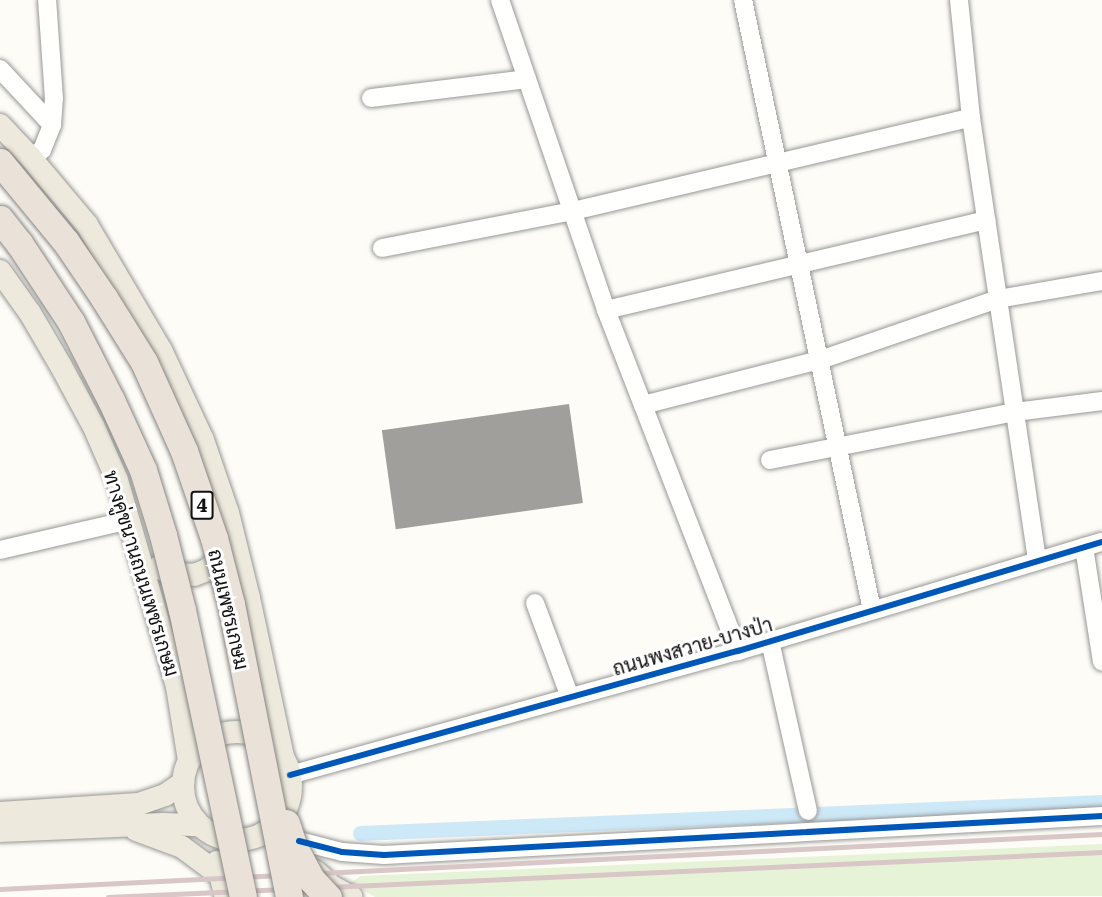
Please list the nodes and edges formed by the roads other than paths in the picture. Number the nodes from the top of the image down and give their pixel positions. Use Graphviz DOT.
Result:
graph roads {
  1 [pos="47,0"];
  2 [pos="500,0"];
  3 [pos="743,0"];
  4 [pos="959,0"];
  5 [pos="0,69"];
  6 [pos="526,79"];
  7 [pos="371,98"];
  8 [pos="971,118"];
  9 [pos="0,125"];
  10 [pos="52,125"];
  11 [pos="30,157"];
  12 [pos="0,162"];
  13 [pos="778,163"];
  14 [pos="573,211"];
  15 [pos="0,219"];
  16 [pos="986,219"];
  17 [pos="382,248"];
  18 [pos="800,265"];
  19 [pos="0,271"];
  20 [pos="1102,281"];
  21 [pos="998,299"];
  22 [pos="606,310"];
  23 [pos="820,360"];
  24 [pos="1102,401"];
  25 [pos="643,405"];
  26 [pos="1015,412"];
  27 [pos="203,440"];
  28 [pos="838,448"];
  29 [pos="770,460"];
  30 [pos="117,480"];
  31 [pos="130,520"];
  32 [pos="1093,545"];
  33 [pos="0,550"];
  34 [pos="1037,560"];
  35 [pos="535,603"];
  36 [pos="231,604"];
  37 [pos="872,610"];
  38 [pos="1100,637"];
  39 [pos="770,641"];
  40 [pos="738,651"];
  41 [pos="1102,662"];
  42 [pos="570,697"];
  43 [pos="189,760"];
  44 [pos="288,774"];
  45 [pos="183,783"];
  46 [pos="808,811"];
  47 [pos="0,813"];
  48 [pos="1102,816"];
  49 [pos="125,827"];
  50 [pos="202,827"];
  51 [pos="0,831"];
  52 [pos="300,847"];
  53 [pos="223,887"];
  54 [pos="243,897"];
  55 [pos="289,897"];
  56 [pos="309,897"];
  57 [pos="328,897"];
  58 [pos="352,897"];
  1 -- 10 [label="street"];
  2 -- 6 [label="street"];
  3 -- 13 [label="street"];
  4 -- 8 [label="street"];
  5 -- 10 [label="street"];
  6 -- 7 [label="street"];
  6 -- 14 [label="street"];
  8 -- 13 [label="street"];
  8 -- 16 [label="street"];
  9 -- 11 [label="main road, 4"];
  10 -- 11 [label="street"];
  11 -- 27 [label="main road, 4"];
  12 -- 36 [label="highway, ถนนเพชรเกษม / 4, bridge"];
  13 -- 14 [label="street"];
  13 -- 18 [label="street"];
  14 -- 17 [label="street"];
  14 -- 22 [label="street"];
  15 -- 54 [label="highway, bridge"];
  16 -- 18 [label="street"];
  16 -- 21 [label="street"];
  18 -- 22 [label="street"];
  18 -- 23 [label="street"];
  19 -- 30 [label="main road, ทางคู่ขนานถนนเพชรเกษม"];
  20 -- 21 [label="street"];
  21 -- 23 [label="street"];
  21 -- 26 [label="street"];
  22 -- 25 [label="street"];
  23 -- 25 [label="street"];
  23 -- 28 [label="street"];
  24 -- 26 [label="street"];
  25 -- 40 [label="street"];
  26 -- 28 [label="street"];
  26 -- 34 [label="street"];
  27 -- 30 [label="main road"];
  27 -- 44 [label="main road, 4"];
  28 -- 29 [label="street"];
  28 -- 37 [label="street"];
  30 -- 31 [label="main road, ทางคู่ขนานถนนเพชรเกษม"];
  31 -- 33 [label="street"];
  31 -- 43 [label="main road, ทางคู่ขนานถนนเพชรเกษม"];
  32 -- 34 [label="street, ถนนพงสวาย-บางป่า"];
  32 -- 38 [label="street"];
  34 -- 37 [label="street, ถนนพงสวาย-บางป่า"];
  35 -- 42 [label="street"];
  36 -- 55 [label="highway, ถนนเพชรเกษม / 4, bridge"];
  36 -- 57 [label="highway, bridge"];
  37 -- 39 [label="street, ถนนพงสวาย-บางป่า"];
  38 -- 41 [label="street"];
  39 -- 40 [label="street, ถนนพงสวาย-บางป่า"];
  39 -- 46 [label="street"];
  40 -- 42 [label="street, ถนนพงสวาย-บางป่า"];
  42 -- 44 [label="street, ถนนพงสวาย-บางป่า"];
  43 -- 44 [label="main road"];
  43 -- 45 [label="main road"];
  44 -- 50 [label="main road"];
  44 -- 52 [label="main road, 4"];
  45 -- 47 [label="main road"];
  45 -- 50 [label="main road"];
  48 -- 52 [label="street"];
  49 -- 50 [label="main road"];
  49 -- 51 [label="main road"];
  49 -- 53 [label="main road"];
  50 -- 53 [label="main road"];
  52 -- 56 [label="main road, 4"];
  52 -- 58 [label="main road"];
}
